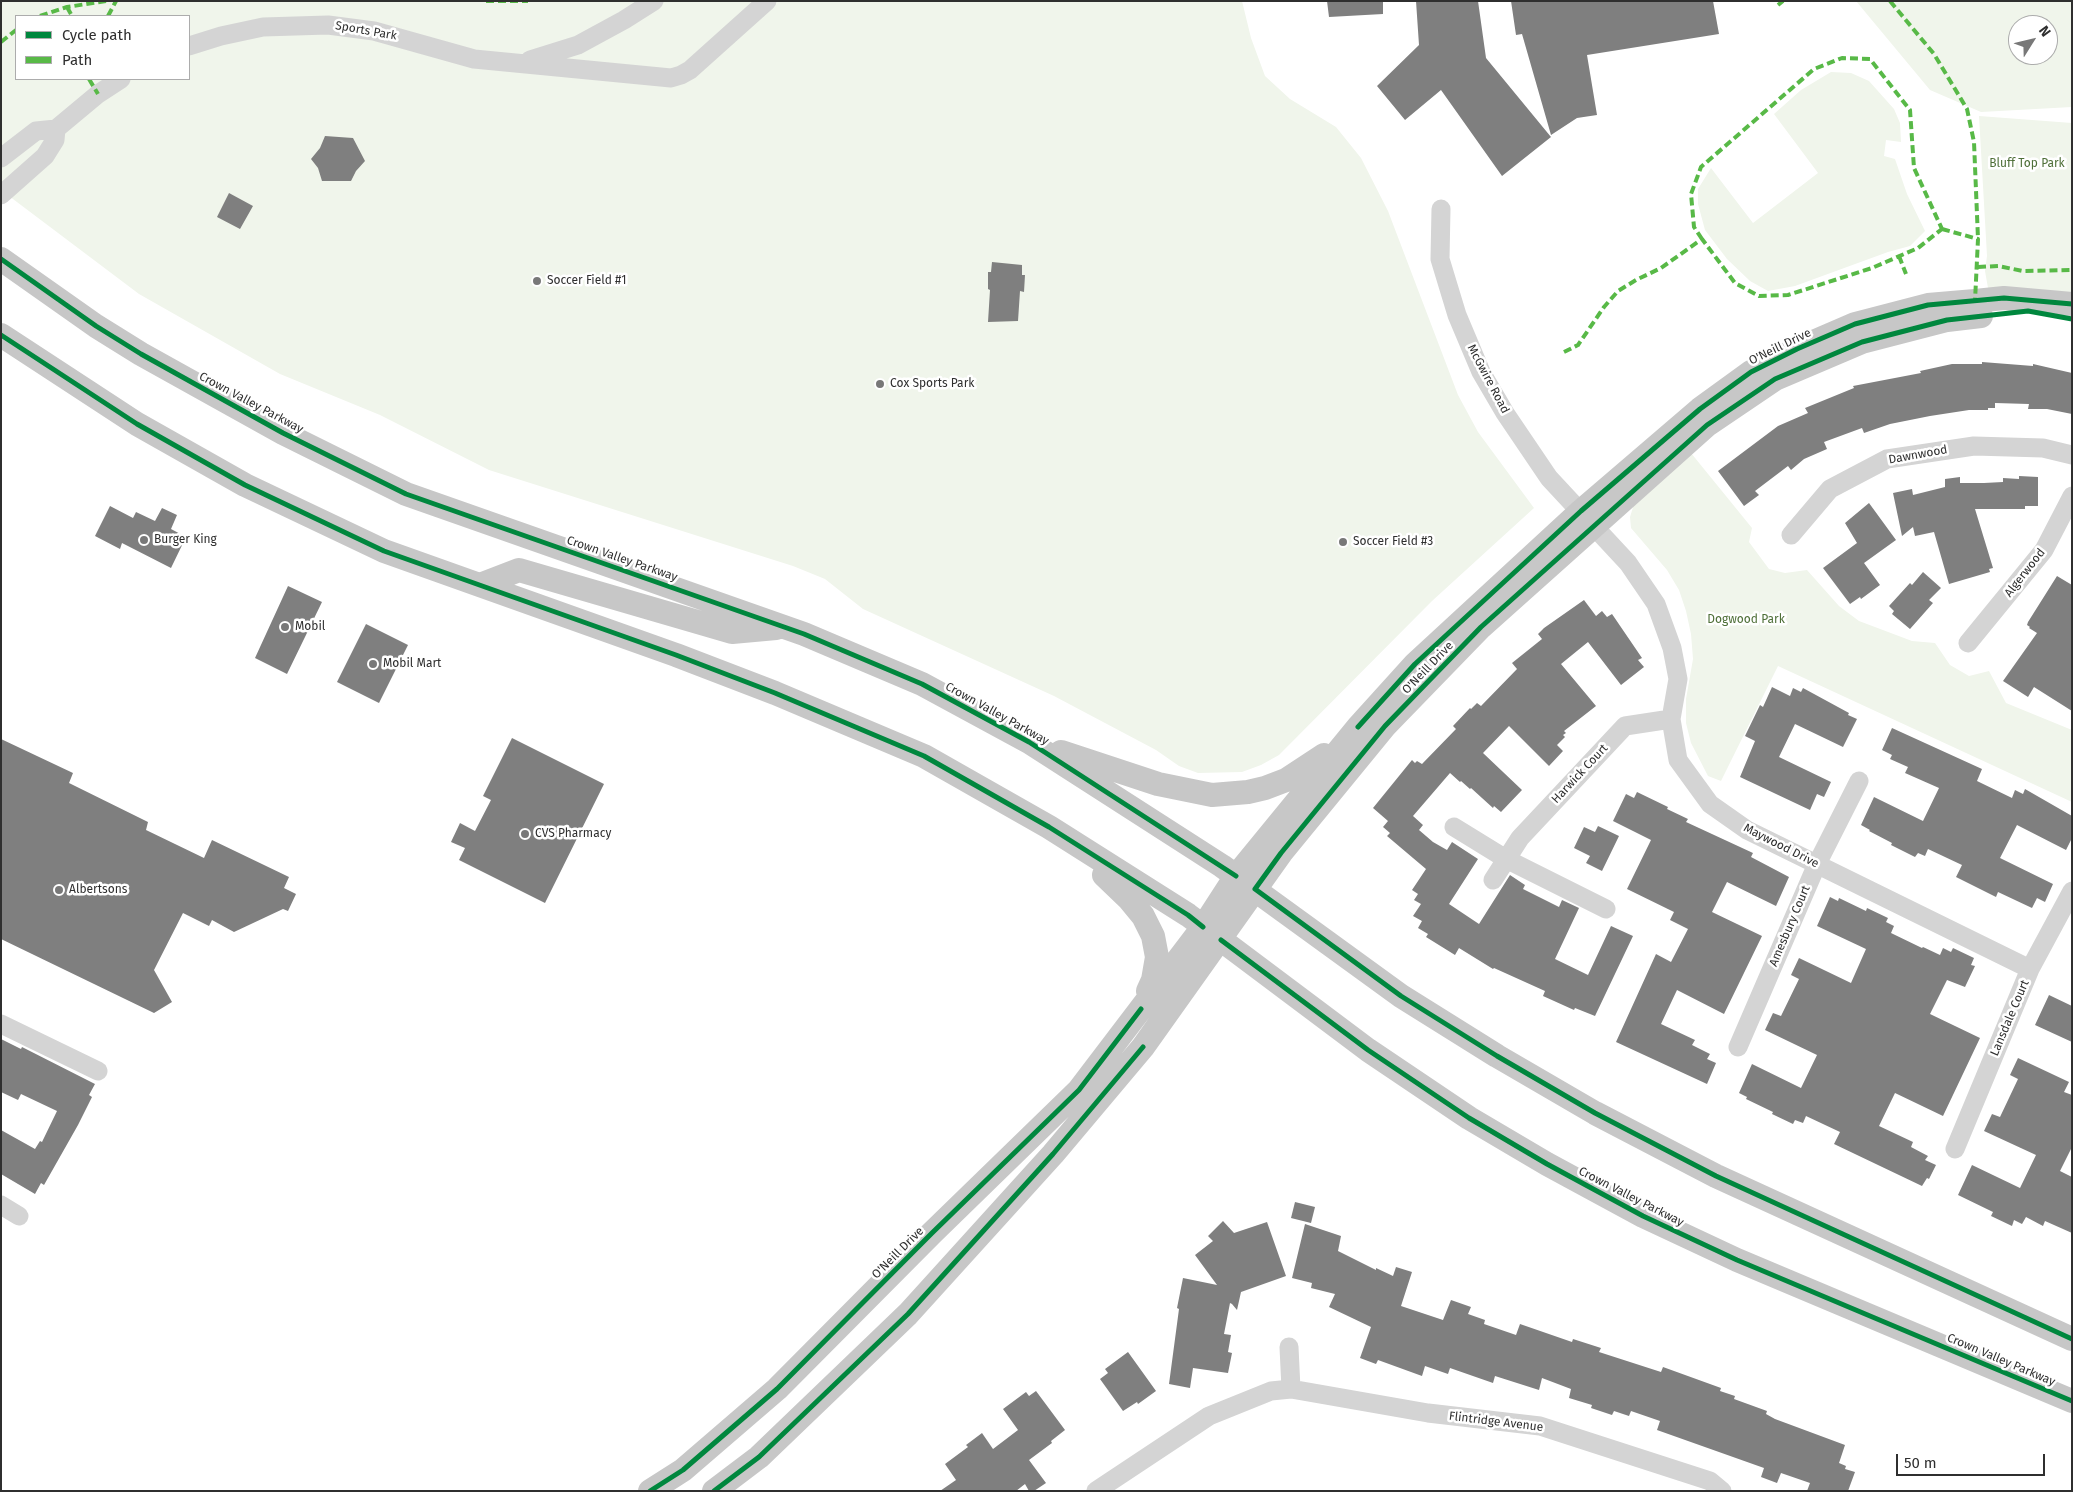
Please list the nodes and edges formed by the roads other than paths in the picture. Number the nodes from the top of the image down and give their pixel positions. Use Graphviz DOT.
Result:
graph roads {
  1 [pos="654,1"];
  2 [pos="767,1"];
  3 [pos="190,46"];
  4 [pos="513,64"];
  5 [pos="119,80"];
  6 [pos="56,129"];
  7 [pos="1,158"];
  8 [pos="1,195"];
  9 [pos="1441,209"];
  10 [pos="1,260"];
  11 [pos="2072,304"];
  12 [pos="2072,319"];
  13 [pos="1,335"];
  14 [pos="2072,455"];
  15 [pos="2072,496"];
  16 [pos="1587,518"];
  17 [pos="1791,535"];
  18 [pos="480,585"];
  19 [pos="783,626"];
  20 [pos="1968,643"];
  21 [pos="1671,718"];
  22 [pos="1358,727"];
  23 [pos="1029,742"];
  24 [pos="1859,781"];
  25 [pos="1049,827"];
  26 [pos="1454,827"];
  27 [pos="1506,859"];
  28 [pos="1817,864"];
  29 [pos="1493,880"];
  30 [pos="1246,882"];
  31 [pos="2072,891"];
  32 [pos="1606,909"];
  33 [pos="1212,933"];
  34 [pos="2030,969"];
  35 [pos="1141,1009"];
  36 [pos="1,1024"];
  37 [pos="1738,1047"];
  38 [pos="98,1071"];
  39 [pos="1955,1149"];
  40 [pos="1,1205"];
  41 [pos="19,1216"];
  42 [pos="2072,1339"];
  43 [pos="1288,1346"];
  44 [pos="1291,1389"];
  45 [pos="2072,1401"];
  46 [pos="650,1491"];
  47 [pos="714,1491"];
  48 [pos="1096,1491"];
  49 [pos="1722,1491"];
  1 -- 4 [label="street, Sports Park"];
  2 -- 4 [label="street, Sports Park"];
  3 -- 4 [label="street, Sports Park"];
  5 -- 6 [label="street"];
  6 -- 7 [label="street"];
  6 -- 8 [label="street"];
  9 -- 16 [label="street, McGwire Road"];
  10 -- 19 [label="main road, Crown Valley Parkway"];
  11 -- 16 [label="main road, O'Neill Drive"];
  12 -- 16 [label="main road, O'Neill Drive"];
  13 -- 18 [label="main road, Crown Valley Parkway"];
  14 -- 17 [label="street, Dawnwood"];
  15 -- 20 [label="street, Algerwood"];
  16 -- 21 [label="street, Maywood Drive"];
  16 -- 22 [label="main road, O'Neill Drive"];
  16 -- 30 [label="main road, O'Neill Drive"];
  18 -- 19 [label="main road"];
  18 -- 25 [label="main road, Crown Valley Parkway"];
  19 -- 23 [label="main road, Crown Valley Parkway"];
  21 -- 27 [label="street, Harwick Court"];
  21 -- 28 [label="street, Maywood Drive"];
  22 -- 23 [label="main road"];
  22 -- 30 [label="main road, O'Neill Drive"];
  23 -- 30 [label="main road, Crown Valley Parkway"];
  24 -- 28 [label="street, Amesbury Court"];
  25 -- 33 [label="main road, Crown Valley Parkway"];
  25 -- 35 [label="main road"];
  26 -- 27 [label="street"];
  27 -- 29 [label="street, Harwick Court"];
  27 -- 32 [label="street"];
  28 -- 34 [label="street, Maywood Drive"];
  28 -- 37 [label="street, Amesbury Court"];
  30 -- 33 [label="main road, O'Neill Drive"];
  30 -- 42 [label="main road, Crown Valley Parkway"];
  31 -- 34 [label="street, Lansdale Court"];
  33 -- 35 [label="main road, O'Neill Drive"];
  33 -- 45 [label="main road, Crown Valley Parkway"];
  33 -- 47 [label="main road, O'Neill Drive"];
  34 -- 39 [label="street, Lansdale Court"];
  35 -- 46 [label="main road, O'Neill Drive"];
  36 -- 38 [label="street"];
  40 -- 41 [label="street"];
  43 -- 44 [label="street"];
  44 -- 48 [label="street, Flintridge Avenue"];
  44 -- 49 [label="street, Flintridge Avenue"];
}
